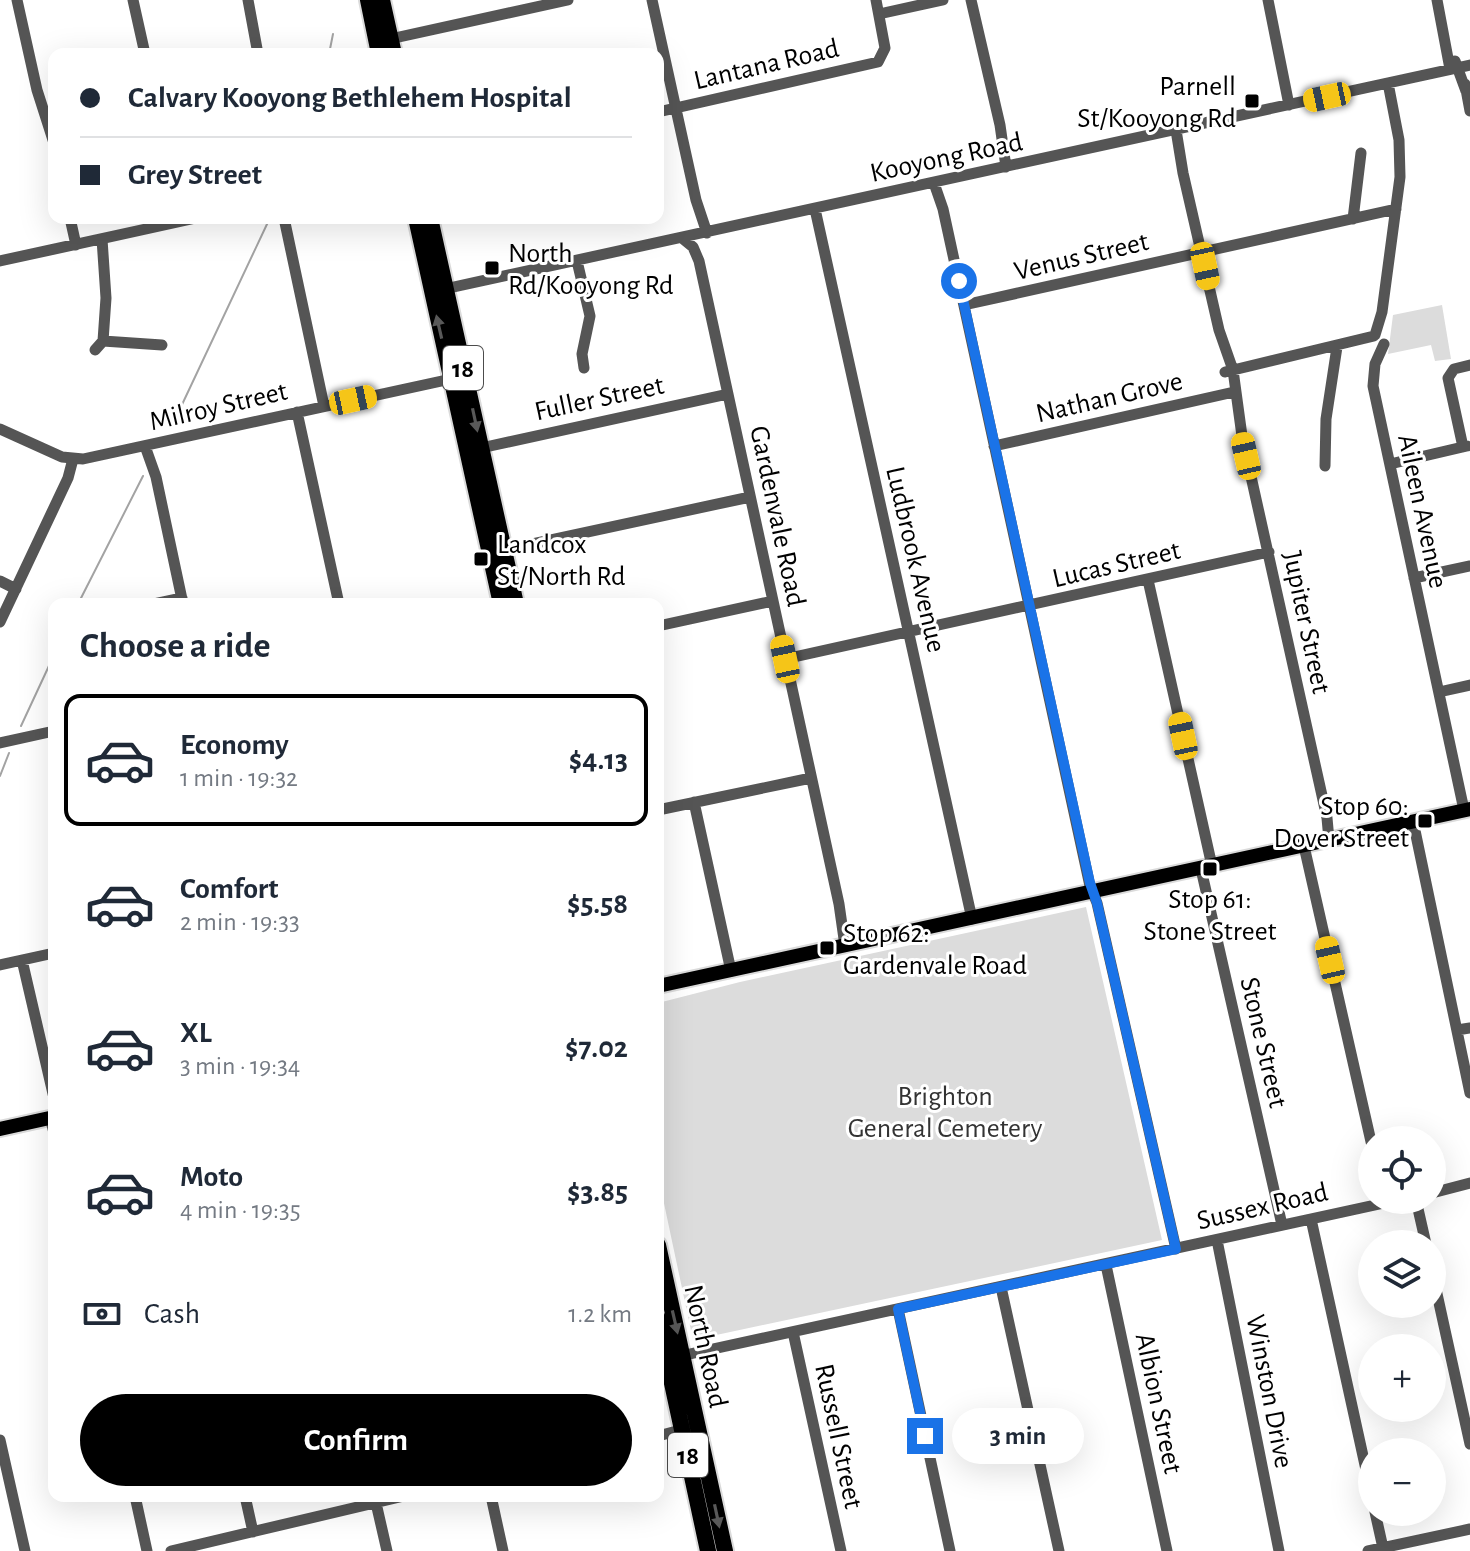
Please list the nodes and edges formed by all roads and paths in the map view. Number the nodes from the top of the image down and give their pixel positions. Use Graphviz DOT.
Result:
graph roads {
  1 [pos="17,0"];
  2 [pos="133,0"];
  3 [pos="248,0"];
  4 [pos="368,0"];
  5 [pos="382,0"];
  6 [pos="568,0"];
  7 [pos="652,0"];
  8 [pos="876,0"];
  9 [pos="943,0"];
  10 [pos="971,0"];
  11 [pos="1268,0"];
  12 [pos="1437,0"];
  13 [pos="879,14"];
  14 [pos="392,46"];
  15 [pos="144,48"];
  16 [pos="257,48"];
  17 [pos="378,48"];
  18 [pos="663,48"];
  19 [pos="664,54"];
  20 [pos="1460,67"];
  21 [pos="1388,83"];
  22 [pos="1292,104"];
  23 [pos="676,108"];
  24 [pos="664,111"];
  25 [pos="1470,111"];
  26 [pos="48,124"];
  27 [pos="1173,130"];
  28 [pos="1361,153"];
  29 [pos="1009,166"];
  30 [pos="937,182"];
  31 [pos="815,209"];
  32 [pos="1396,209"];
  33 [pos="1353,219"];
  34 [pos="71,224"];
  35 [pos="153,224"];
  36 [pos="285,224"];
  37 [pos="418,224"];
  38 [pos="431,224"];
  39 [pos="703,234"];
  40 [pos="682,238"];
  41 [pos="102,239"];
  42 [pos="76,245"];
  43 [pos="1202,253"];
  44 [pos="0,261"];
  45 [pos="577,261"];
  46 [pos="439,291"];
  47 [pos="964,305"];
  48 [pos="1378,340"];
  49 [pos="162,345"];
  50 [pos="1337,347"];
  51 [pos="1470,365"];
  52 [pos="584,368"];
  53 [pos="1229,371"];
  54 [pos="451,379"];
  55 [pos="1231,393"];
  56 [pos="728,394"];
  57 [pos="324,406"];
  58 [pos="297,412"];
  59 [pos="0,429"];
  60 [pos="149,445"];
  61 [pos="994,446"];
  62 [pos="1466,446"];
  63 [pos="481,448"];
  64 [pos="73,459"];
  65 [pos="1390,464"];
  66 [pos="1325,466"];
  67 [pos="750,497"];
  68 [pos="486,501"];
  69 [pos="504,550"];
  70 [pos="1269,552"];
  71 [pos="1470,566"];
  72 [pos="1414,578"];
  73 [pos="1148,580"];
  74 [pos="0,581"];
  75 [pos="16,589"];
  76 [pos="181,598"];
  77 [pos="338,598"];
  78 [pos="500,598"];
  79 [pos="515,598"];
  80 [pos="773,601"];
  81 [pos="1029,607"];
  82 [pos="0,622"];
  83 [pos="664,625"];
  84 [pos="909,632"];
  85 [pos="785,659"];
  86 [pos="1470,685"];
  87 [pos="1439,692"];
  88 [pos="48,732"];
  89 [pos="0,743"];
  90 [pos="811,778"];
  91 [pos="694,802"];
  92 [pos="664,809"];
  93 [pos="1467,809"];
  94 [pos="1413,821"];
  95 [pos="1332,840"];
  96 [pos="1304,846"];
  97 [pos="1206,868"];
  98 [pos="1094,893"];
  99 [pos="972,919"];
  100 [pos="849,945"];
  101 [pos="48,954"];
  102 [pos="22,960"];
  103 [pos="0,965"];
  104 [pos="731,971"];
  105 [pos="664,985"];
  106 [pos="1470,1028"];
  107 [pos="1457,1030"];
  108 [pos="48,1072"];
  109 [pos="1470,1093"];
  110 [pos="48,1118"];
  111 [pos="1367,1126"];
  112 [pos="0,1129"];
  113 [pos="1466,1184"];
  114 [pos="1446,1189"];
  115 [pos="1358,1207"];
  116 [pos="1311,1219"];
  117 [pos="1282,1225"];
  118 [pos="1217,1240"];
  119 [pos="1176,1249"];
  120 [pos="1106,1265"];
  121 [pos="664,1285"];
  122 [pos="1001,1287"];
  123 [pos="898,1309"];
  124 [pos="1442,1318"];
  125 [pos="664,1332"];
  126 [pos="793,1332"];
  127 [pos="675,1357"];
  128 [pos="690,1428"];
  129 [pos="664,1434"];
  130 [pos="1359,1438"];
  131 [pos="0,1440"];
  132 [pos="1470,1444"];
  133 [pos="136,1502"];
  134 [pos="246,1502"];
  135 [pos="353,1502"];
  136 [pos="380,1502"];
  137 [pos="492,1502"];
  138 [pos="376,1503"];
  139 [pos="1378,1526"];
  140 [pos="1470,1529"];
  141 [pos="253,1532"];
  142 [pos="1411,1546"];
  143 [pos="1383,1548"];
  144 [pos="192,1549"];
  145 [pos="25,1551"];
  146 [pos="147,1551"];
  147 [pos="171,1551"];
  148 [pos="387,1551"];
  149 [pos="503,1551"];
  150 [pos="708,1551"];
  151 [pos="725,1551"];
  152 [pos="841,1551"];
  153 [pos="950,1551"];
  154 [pos="1059,1551"];
  155 [pos="1167,1551"];
  156 [pos="1279,1551"];
  157 [pos="1368,1551"];
  1 -- 26 [label="street"];
  2 -- 15 [label="street"];
  3 -- 16 [label="street"];
  4 -- 17 [label="highway"];
  5 -- 14 [label="highway"];
  6 -- 14 [label="street"];
  7 -- 18 [label="street"];
  8 -- 13 [label="street"];
  9 -- 13 [label="street"];
  10 -- 29 [label="street"];
  11 -- 22 [label="street"];
  12 -- 20 [label="street"];
  13 -- 23 [label="street, Lantana Road"];
  19 -- 23 [label="street"];
  20 -- 21 [label="street, Kooyong Road"];
  20 -- 25 [label="street"];
  21 -- 22 [label="street, Kooyong Road"];
  21 -- 32 [label="street, Aileen Avenue"];
  22 -- 27 [label="street, Kooyong Road"];
  23 -- 24 [label="street, Lantana Road"];
  23 -- 39 [label="street"];
  27 -- 29 [label="street, Kooyong Road"];
  27 -- 43 [label="street, Jupiter Street"];
  28 -- 33 [label="street"];
  29 -- 30 [label="street, Kooyong Road"];
  30 -- 31 [label="street, Kooyong Road"];
  30 -- 47 [label="street"];
  31 -- 39 [label="street, Kooyong Road"];
  31 -- 84 [label="street, Ludbrook Avenue"];
  32 -- 33 [label="street, Venus Street"];
  32 -- 48 [label="street, Aileen Avenue"];
  33 -- 43 [label="street, Venus Street"];
  34 -- 42 [label="street"];
  35 -- 41 [label="street"];
  36 -- 57 [label="street"];
  37 -- 46 [label="highway, 18"];
  38 -- 46 [label="highway, 18"];
  39 -- 40 [label="street, Kooyong Road"];
  40 -- 45 [label="street, Kooyong Road"];
  40 -- 56 [label="street, Gardenvale Road"];
  41 -- 42 [label="street"];
  41 -- 49 [label="street"];
  42 -- 44 [label="street"];
  43 -- 47 [label="street, Venus Street"];
  43 -- 53 [label="street, Jupiter Street"];
  45 -- 46 [label="street, Kooyong Road"];
  45 -- 52 [label="street"];
  54 -- 46 [label="highway, 18, one-way"];
  46 -- 63 [label="highway, 18, one-way"];
  47 -- 61 [label="street"];
  48 -- 50 [label="street"];
  48 -- 65 [label="street, Aileen Avenue"];
  50 -- 53 [label="street"];
  50 -- 66 [label="street"];
  51 -- 62 [label="street"];
  53 -- 55 [label="street, Jupiter Street"];
  54 -- 57 [label="street, Milroy Street"];
  54 -- 68 [label="highway, 18"];
  55 -- 61 [label="street, Nathan Grove"];
  55 -- 70 [label="street, Jupiter Street"];
  56 -- 63 [label="street, Fuller Street"];
  56 -- 67 [label="street, Gardenvale Road"];
  57 -- 58 [label="street, Milroy Street"];
  58 -- 60 [label="street, Milroy Street"];
  58 -- 77 [label="street"];
  59 -- 64 [label="street, Milroy Street"];
  60 -- 64 [label="street, Milroy Street"];
  60 -- 76 [label="street"];
  61 -- 81 [label="street"];
  62 -- 65 [label="street"];
  63 -- 68 [label="highway, 18"];
  64 -- 75 [label="street"];
  65 -- 72 [label="street, Aileen Avenue"];
  67 -- 69 [label="street"];
  67 -- 80 [label="street, Gardenvale Road"];
  68 -- 69 [label="highway, 18"];
  68 -- 78 [label="highway, 18"];
  69 -- 79 [label="highway, 18"];
  70 -- 73 [label="street, Lucas Street"];
  70 -- 95 [label="street, Jupiter Street"];
  71 -- 72 [label="street"];
  72 -- 87 [label="street, Aileen Avenue"];
  73 -- 81 [label="street, Lucas Street"];
  73 -- 97 [label="street, Stone Street"];
  74 -- 75 [label="street"];
  75 -- 82 [label="street"];
  80 -- 83 [label="street"];
  80 -- 85 [label="street, Gardenvale Road"];
  81 -- 84 [label="street, Lucas Street"];
  81 -- 98 [label="street"];
  84 -- 85 [label="street, Lucas Street"];
  84 -- 99 [label="street, Ludbrook Avenue"];
  85 -- 90 [label="street, Gardenvale Road"];
  86 -- 87 [label="street"];
  87 -- 93 [label="street, Aileen Avenue"];
  88 -- 89 [label="street"];
  90 -- 91 [label="street"];
  90 -- 100 [label="street, Gardenvale Road"];
  91 -- 92 [label="street"];
  91 -- 104 [label="street"];
  93 -- 94 [label="main road"];
  94 -- 95 [label="main road"];
  94 -- 107 [label="street"];
  95 -- 96 [label="main road"];
  96 -- 97 [label="main road"];
  96 -- 111 [label="street"];
  97 -- 98 [label="main road"];
  97 -- 117 [label="street, Stone Street"];
  98 -- 99 [label="main road"];
  98 -- 119 [label="street"];
  99 -- 100 [label="main road"];
  100 -- 104 [label="main road"];
  101 -- 102 [label="street"];
  102 -- 103 [label="street"];
  102 -- 108 [label="street"];
  104 -- 105 [label="main road"];
  106 -- 107 [label="street"];
  107 -- 109 [label="street"];
  110 -- 112 [label="main road"];
  113 -- 114 [label="street"];
  115 -- 116 [label="street, Sussex Road"];
  116 -- 117 [label="street, Sussex Road"];
  116 -- 130 [label="street"];
  117 -- 118 [label="street, Sussex Road"];
  118 -- 119 [label="street, Sussex Road"];
  118 -- 156 [label="street, Winston Drive"];
  119 -- 120 [label="street, Sussex Road"];
  120 -- 122 [label="street, Sussex Road"];
  120 -- 155 [label="street, Albion Street"];
  121 -- 127 [label="highway, North Road / 18, one-way"];
  122 -- 123 [label="street, Sussex Road"];
  122 -- 154 [label="street"];
  123 -- 126 [label="street, Sussex Road"];
  123 -- 153 [label="street"];
  124 -- 132 [label="street"];
  125 -- 127 [label="highway, North Road / 18"];
  126 -- 127 [label="street, Sussex Road"];
  126 -- 152 [label="street, Russell Street"];
  127 -- 128 [label="highway, North Road / 18"];
  128 -- 129 [label="street"];
  128 -- 150 [label="highway, North Road / 18"];
  128 -- 151 [label="highway, North Road / 18, one-way"];
  131 -- 145 [label="street"];
  133 -- 146 [label="street"];
  134 -- 141 [label="street"];
  135 -- 138 [label="street"];
  135 -- 141 [label="street"];
  136 -- 138 [label="street"];
  137 -- 149 [label="street"];
  138 -- 148 [label="street"];
  139 -- 143 [label="street"];
  140 -- 142 [label="street"];
  141 -- 144 [label="street"];
  142 -- 143 [label="street"];
  143 -- 157 [label="street"];
  144 -- 147 [label="street"];
}
